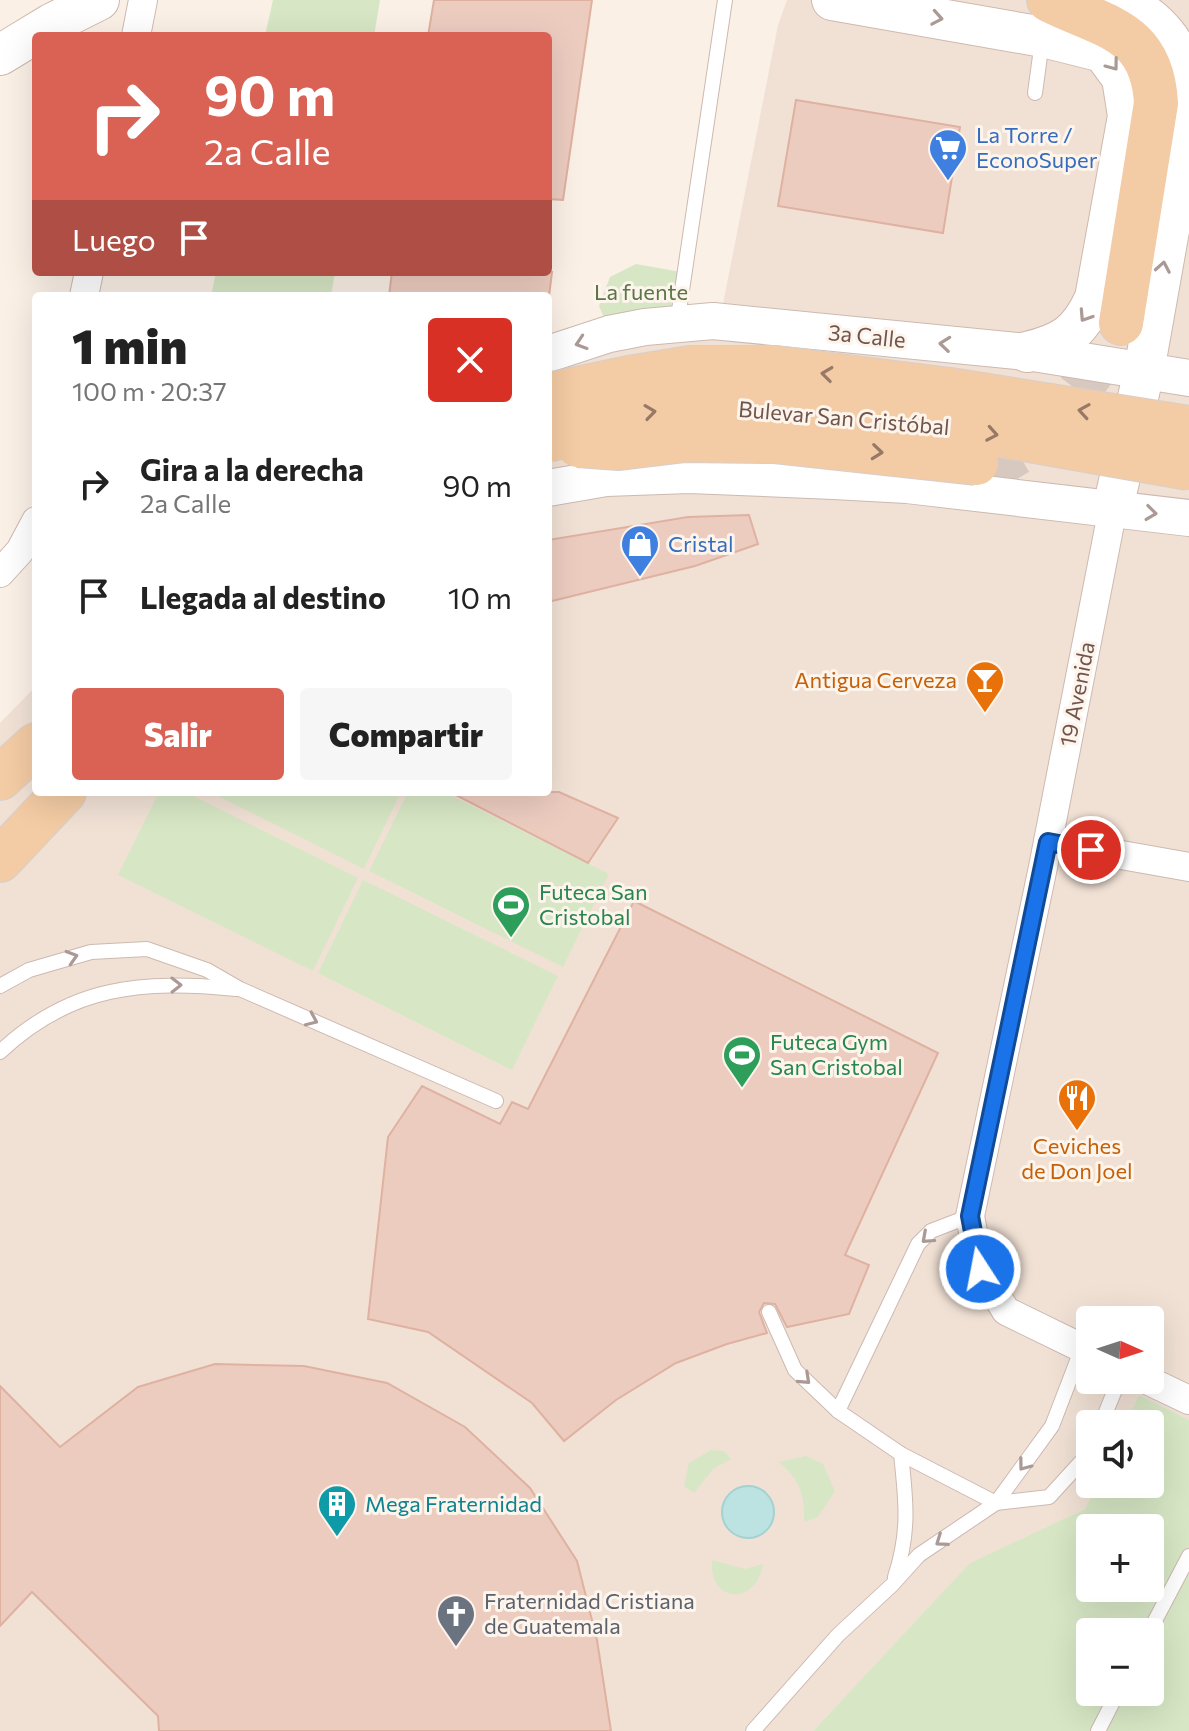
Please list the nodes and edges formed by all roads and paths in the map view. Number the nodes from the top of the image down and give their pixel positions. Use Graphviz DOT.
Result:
graph roads {
  1 [pos="99,0"];
  2 [pos="143,0"];
  3 [pos="725,0"];
  4 [pos="832,0"];
  5 [pos="1115,0"];
  6 [pos="1046,18"];
  7 [pos="38,32"];
  8 [pos="137,32"];
  9 [pos="32,36"];
  10 [pos="1182,43"];
  11 [pos="0,55"];
  12 [pos="1189,90"];
  13 [pos="1035,93"];
  14 [pos="1189,118"];
  15 [pos="726,322"];
  16 [pos="1121,323"];
  17 [pos="677,324"];
  18 [pos="1027,352"];
  19 [pos="552,353"];
  20 [pos="1144,371"];
  21 [pos="1189,378"];
  22 [pos="552,394"];
  23 [pos="1189,428"];
  24 [pos="552,440"];
  25 [pos="552,441"];
  26 [pos="976,463"];
  27 [pos="1189,468"];
  28 [pos="757,477"];
  29 [pos="552,487"];
  30 [pos="1113,508"];
  31 [pos="1189,518"];
  32 [pos="32,525"];
  33 [pos="10,546"];
  34 [pos="0,573"];
  35 [pos="32,749"];
  36 [pos="0,778"];
  37 [pos="60,796"];
  38 [pos="1048,842"];
  39 [pos="0,860"];
  40 [pos="1189,867"];
  41 [pos="0,986"];
  42 [pos="240,989"];
  43 [pos="1,1051"];
  44 [pos="496,1101"];
  45 [pos="970,1216"];
  46 [pos="769,1312"];
  47 [pos="1076,1345"];
  48 [pos="1076,1372"];
  49 [pos="1164,1388"];
  50 [pos="1189,1400"];
  51 [pos="838,1411"];
  52 [pos="901,1454"];
  53 [pos="1076,1467"];
  54 [pos="996,1503"];
  55 [pos="1189,1556"];
  56 [pos="892,1585"];
  57 [pos="1156,1618"];
  58 [pos="1111,1706"];
  59 [pos="753,1731"];
  60 [pos="1098,1731"];
  1 -- 7 [label="main road"];
  2 -- 8 [label="street"];
  3 -- 17 [label="lane"];
  4 -- 6 [label="main road, one-way"];
  5 -- 10 [label="main road"];
  6 -- 13 [label="lane"];
  6 -- 16 [label="main road"];
  6 -- 18 [label="main road, one-way"];
  9 -- 11 [label="main road"];
  10 -- 12 [label="main road"];
  20 -- 14 [label="main road, 19 Avenida, one-way"];
  15 -- 17 [label="street, 3a Calle"];
  18 -- 15 [label="street, 3a Calle, one-way"];
  15 -- 28 [label="street"];
  17 -- 19 [label="street, 3a Calle, one-way"];
  18 -- 20 [label="street, 3a Calle"];
  20 -- 21 [label="street, 3a Calle"];
  20 -- 30 [label="main road, 19 Avenida"];
  23 -- 22 [label="main road, Bulevar San Cristóbal, one-way, bridge"];
  24 -- 27 [label="main road, Bulevar San Cristóbal, one-way, bridge"];
  25 -- 26 [label="main road, one-way, bridge"];
  28 -- 29 [label="street"];
  28 -- 30 [label="street"];
  30 -- 31 [label="street, one-way"];
  30 -- 38 [label="street, 19 Avenida"];
  32 -- 33 [label="street"];
  33 -- 34 [label="street"];
  35 -- 36 [label="main road"];
  37 -- 39 [label="main road"];
  38 -- 40 [label="street"];
  38 -- 45 [label="street, 19 Avenida"];
  41 -- 42 [label="lane, one-way"];
  43 -- 42 [label="lane, one-way"];
  42 -- 44 [label="lane, one-way"];
  45 -- 47 [label="street, 19 Avenida"];
  45 -- 51 [label="lane, one-way"];
  46 -- 51 [label="lane, one-way"];
  48 -- 54 [label="lane, one-way"];
  49 -- 50 [label="street"];
  51 -- 52 [label="lane"];
  52 -- 54 [label="lane"];
  52 -- 56 [label="lane"];
  53 -- 54 [label="lane"];
  54 -- 56 [label="lane, one-way"];
  55 -- 57 [label="lane"];
  56 -- 59 [label="lane"];
  58 -- 60 [label="lane"];
}
